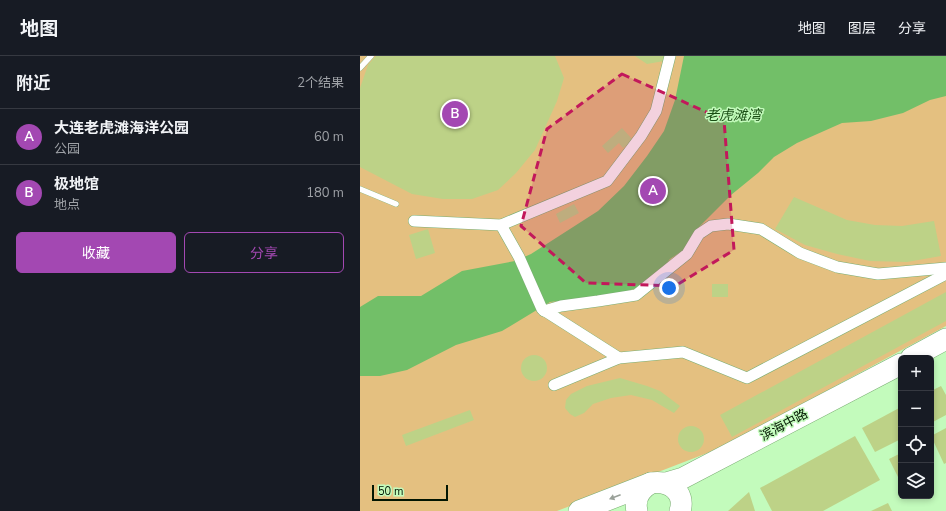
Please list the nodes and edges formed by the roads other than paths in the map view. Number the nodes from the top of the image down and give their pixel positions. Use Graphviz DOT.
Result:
graph roads {
  1 [pos="371,56"];
  2 [pos="670,56"];
  3 [pos="360,68"];
  4 [pos="360,189"];
  5 [pos="396,204"];
  6 [pos="414,221"];
  7 [pos="501,225"];
  8 [pos="946,268"];
  9 [pos="946,274"];
  10 [pos="543,310"];
  11 [pos="946,339"];
  12 [pos="946,351"];
  13 [pos="917,355"];
  14 [pos="619,358"];
  15 [pos="934,358"];
  16 [pos="898,366"];
  17 [pos="898,378"];
  18 [pos="554,385"];
  19 [pos="669,493"];
  20 [pos="578,511"];
  21 [pos="637,511"];
  1 -- 3 [label="lane"];
  2 -- 7 [label="street"];
  4 -- 5 [label="lane"];
  6 -- 7 [label="street"];
  7 -- 10 [label="street"];
  8 -- 10 [label="street"];
  9 -- 14 [label="street"];
  10 -- 14 [label="street"];
  11 -- 13 [label="highway"];
  12 -- 15 [label="highway"];
  14 -- 18 [label="street"];
  16 -- 19 [label="highway, 滨海中路"];
  17 -- 19 [label="highway, 滨海中路"];
  19 -- 20 [label="highway, one-way"];
  19 -- 21 [label="highway, 滨海中路"];
}
